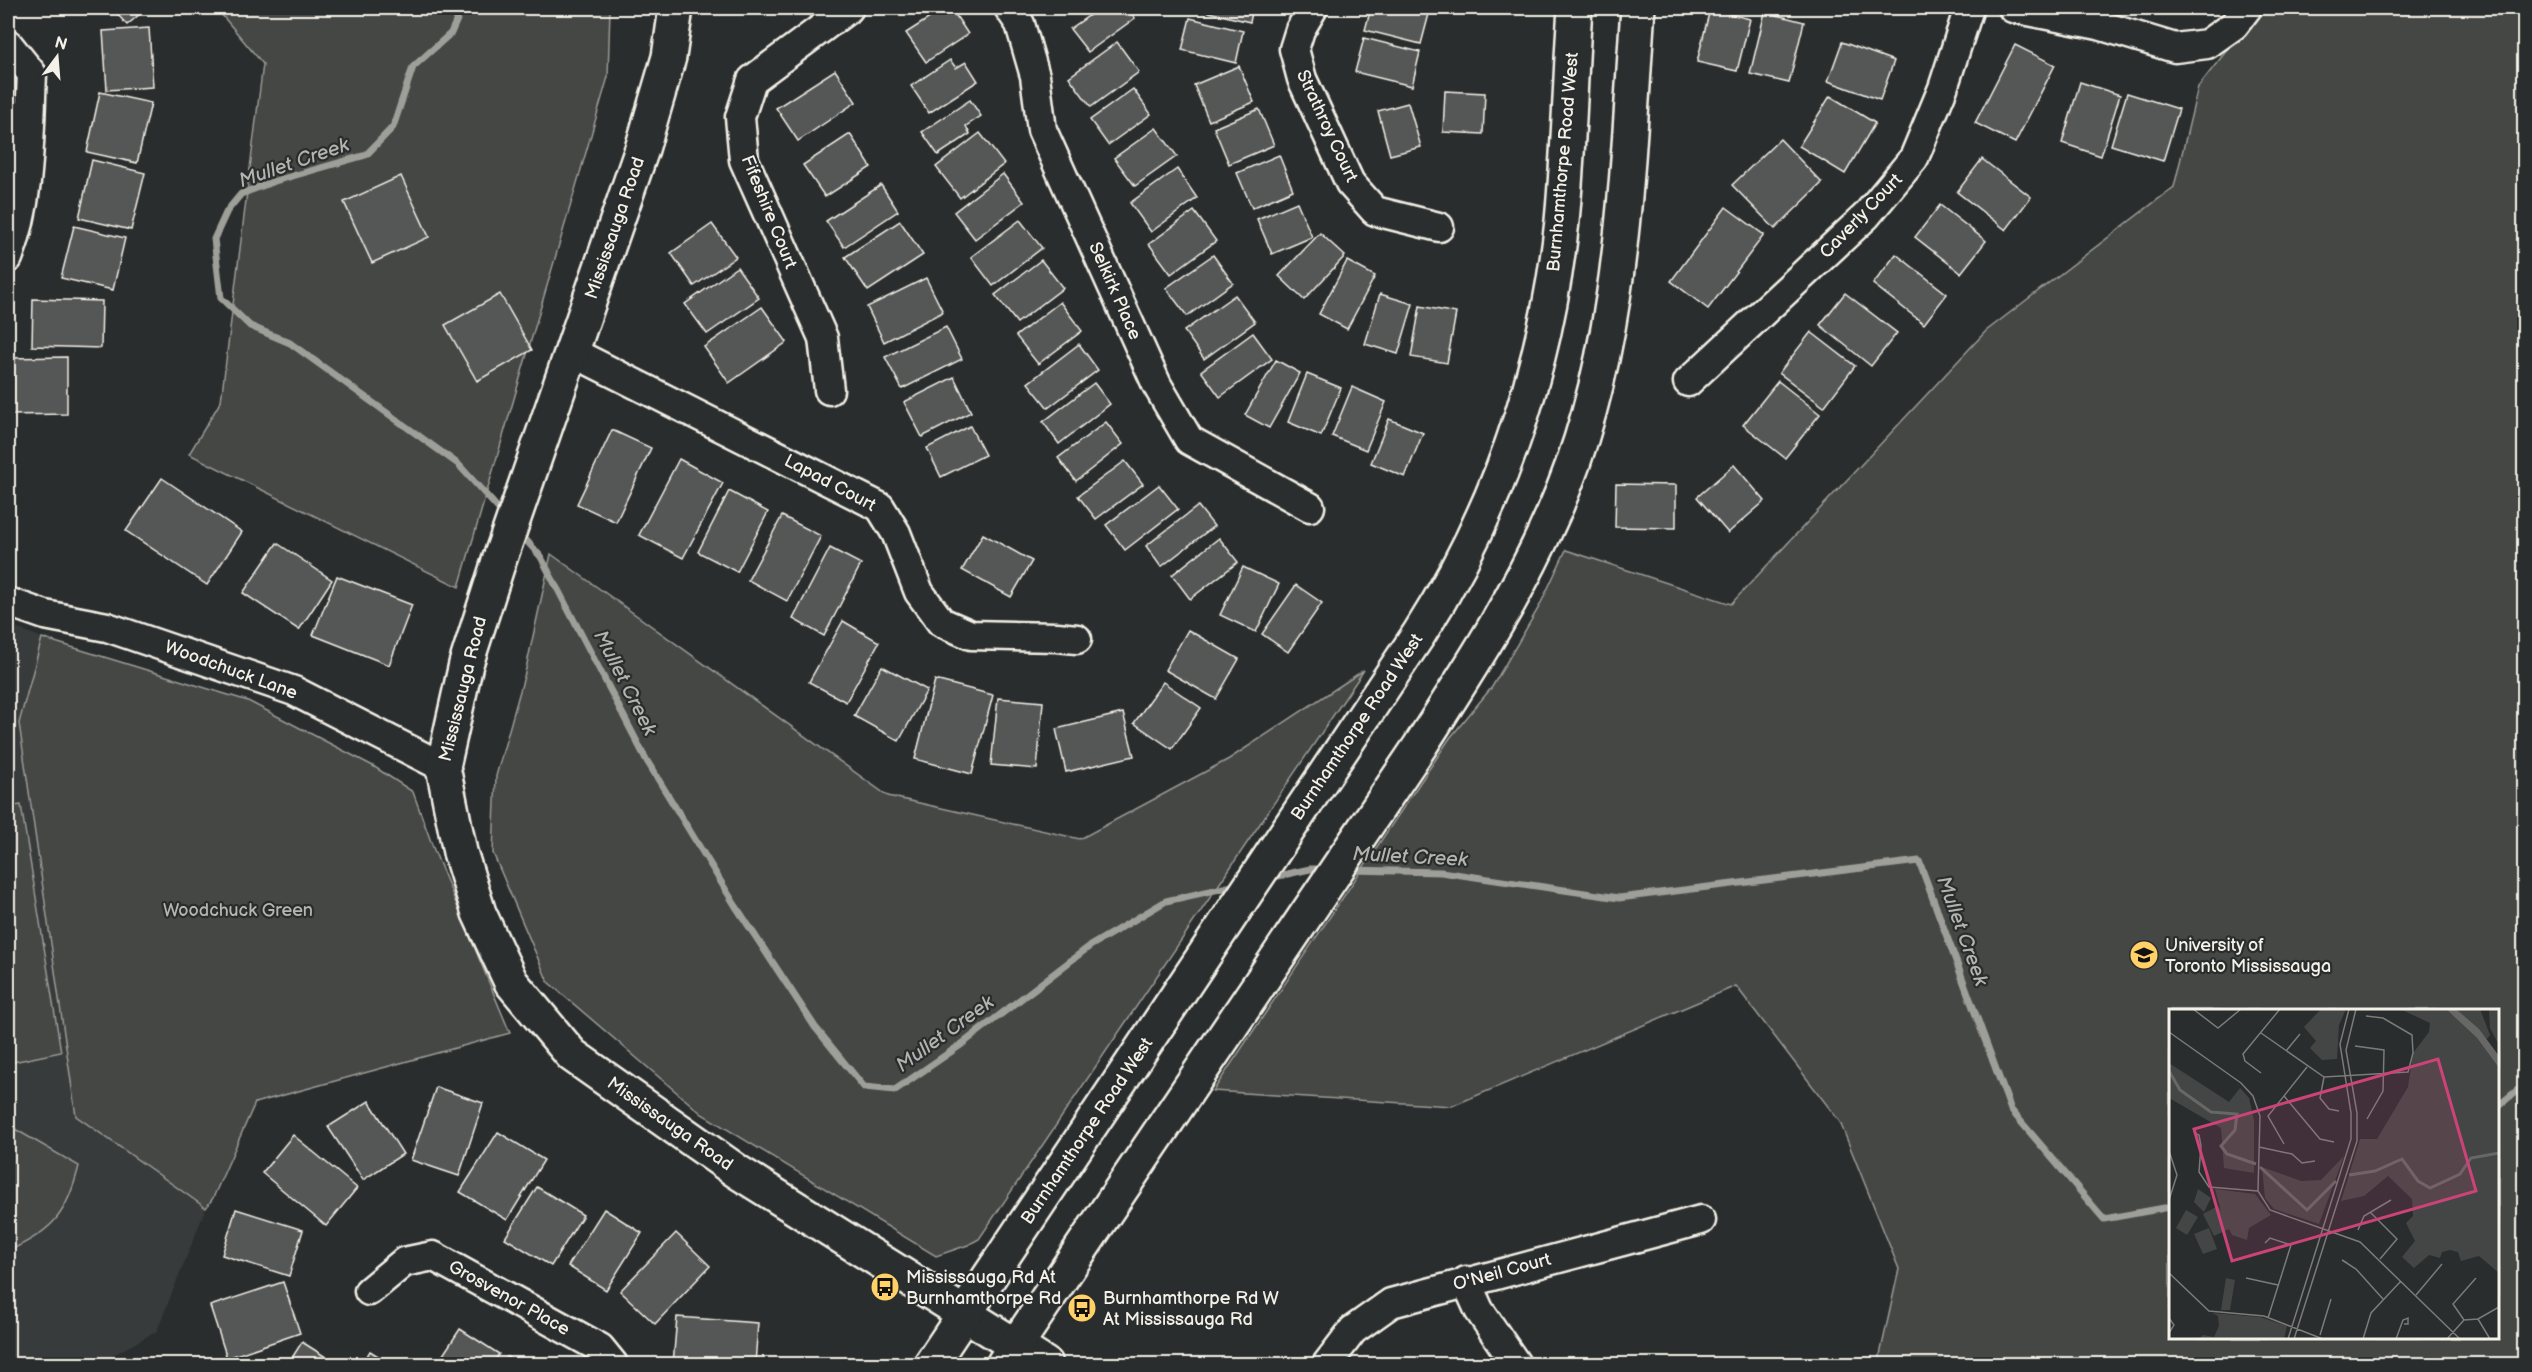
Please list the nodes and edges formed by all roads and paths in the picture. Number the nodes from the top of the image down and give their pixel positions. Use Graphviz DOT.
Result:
graph roads {
  1 [pos="676,8"];
  2 [pos="849,8"];
  3 [pos="1009,8"];
  4 [pos="1312,8"];
  5 [pos="1575,8"];
  6 [pos="1638,8"];
  7 [pos="1969,8"];
  8 [pos="2013,8"];
  9 [pos="2247,8"];
  10 [pos="8,44"];
  11 [pos="1439,227"];
  12 [pos="8,258"];
  13 [pos="572,352"];
  14 [pos="1688,382"];
  15 [pos="829,390"];
  16 [pos="1310,507"];
  17 [pos="8,602"];
  18 [pos="1077,639"];
  19 [pos="443,767"];
  20 [pos="1701,1220"];
  21 [pos="1466,1281"];
  22 [pos="369,1291"];
  23 [pos="965,1314"];
  24 [pos="1010,1355"];
  25 [pos="614,1365"];
  26 [pos="931,1365"];
  27 [pos="1045,1365"];
  28 [pos="1327,1365"];
  29 [pos="1516,1365"];
  1 -- 13 [label="main road, Mississauga Road"];
  2 -- 15 [label="street, Fifeshire Court"];
  3 -- 16 [label="street, Selkirk Place"];
  4 -- 11 [label="street, Strathroy Court"];
  5 -- 23 [label="main road, Burnhamthorpe Road West"];
  6 -- 24 [label="main road"];
  7 -- 14 [label="street, Caverly Court"];
  8 -- 9 [label="street"];
  10 -- 12 [label="street"];
  13 -- 18 [label="street, Lapad Court"];
  13 -- 19 [label="main road, Mississauga Road"];
  17 -- 19 [label="street, Woodchuck Lane"];
  19 -- 23 [label="main road, Mississauga Road"];
  20 -- 21 [label="street, O'Neil Court"];
  21 -- 28 [label="street, O'Neil Court"];
  21 -- 29 [label="street"];
  22 -- 25 [label="street, Grosvenor Place"];
  23 -- 24 [label="main road, Mississauga Road"];
  23 -- 26 [label="main road, Burnhamthorpe Road West"];
  24 -- 27 [label="main road, Mississauga Road"];
}
